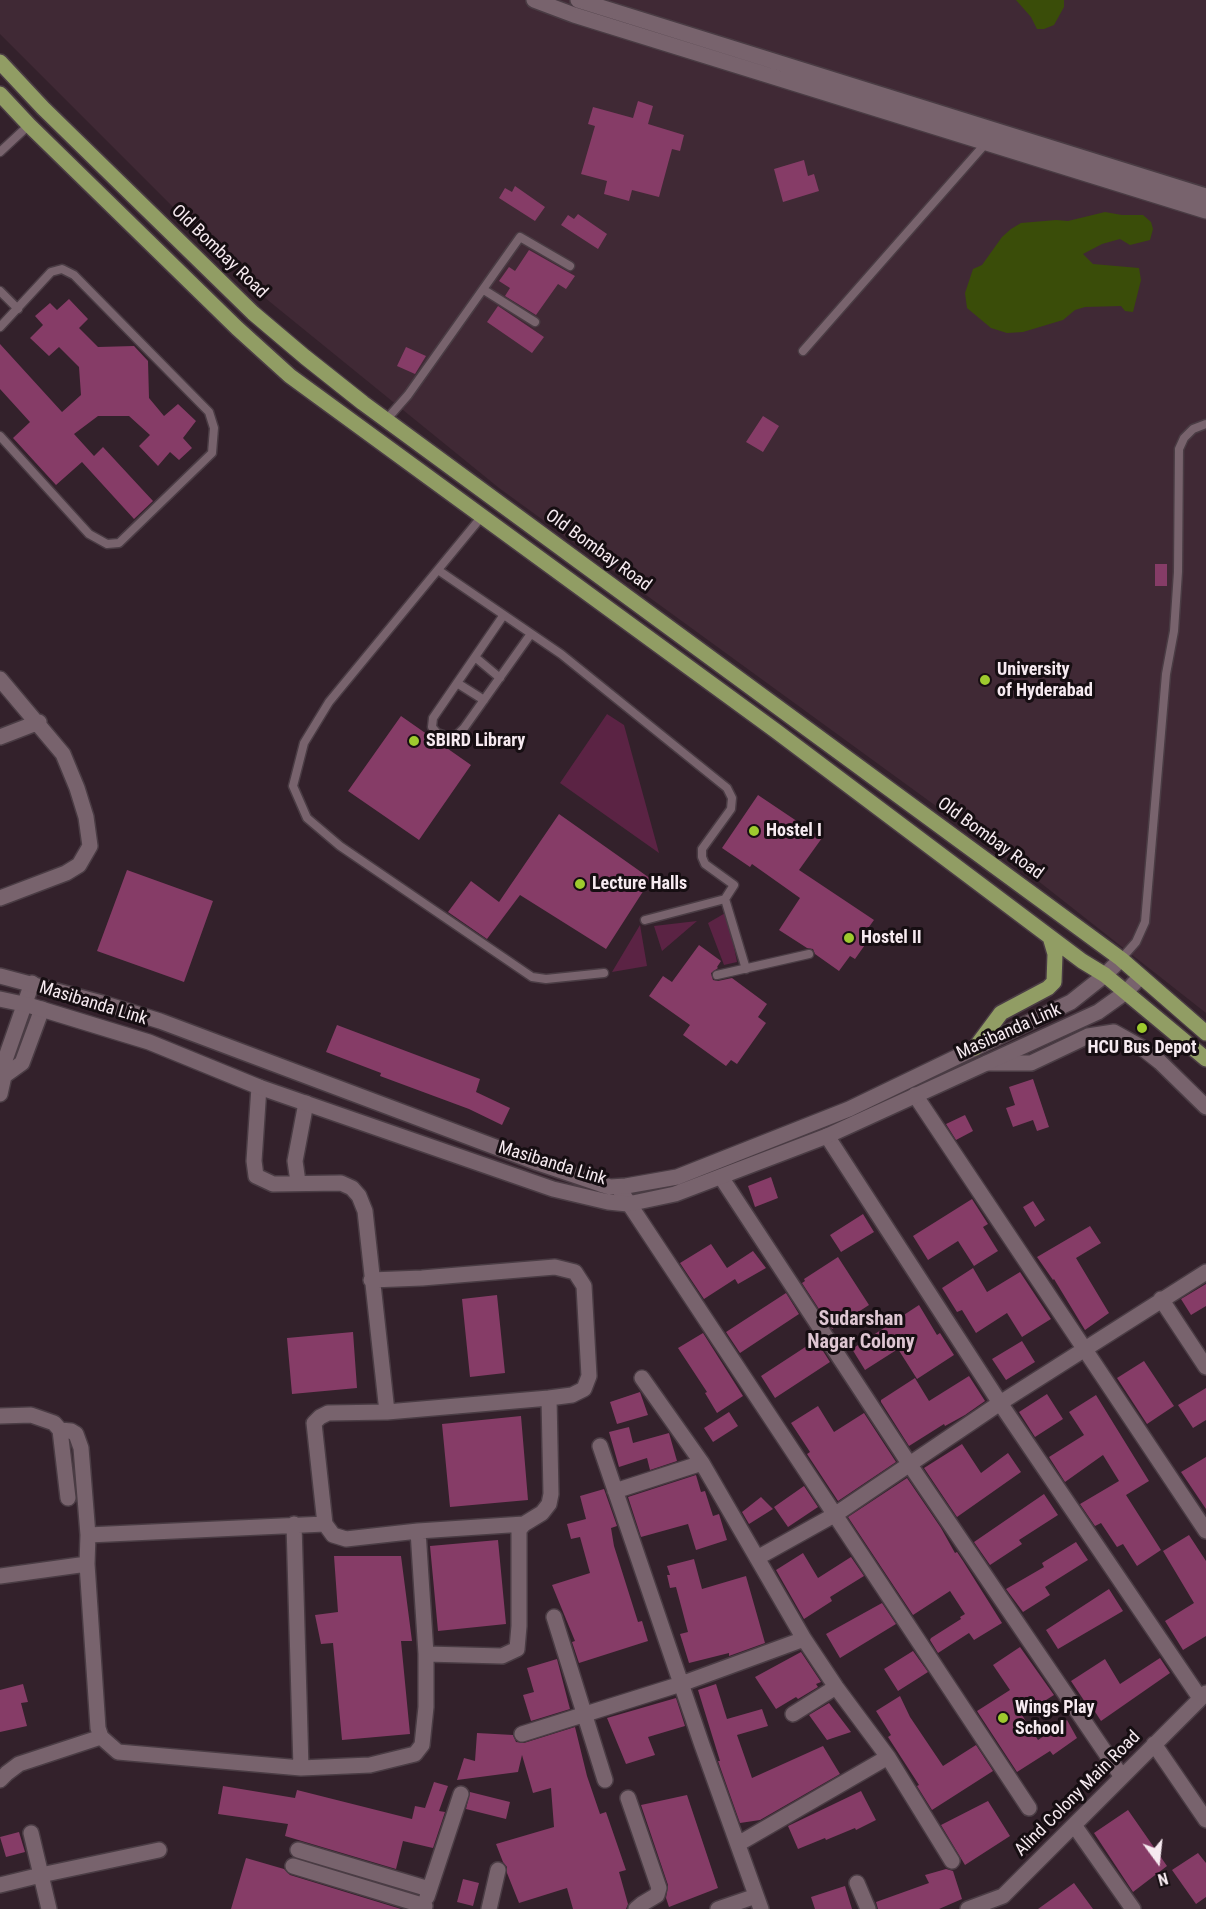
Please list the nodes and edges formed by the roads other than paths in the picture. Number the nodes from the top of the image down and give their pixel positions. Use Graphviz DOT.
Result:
graph roads {
  1 [pos="534,0"];
  2 [pos="578,0"];
  3 [pos="704,48"];
  4 [pos="0,62"];
  5 [pos="0,94"];
  6 [pos="29,125"];
  7 [pos="989,136"];
  8 [pos="0,152"];
  9 [pos="1206,196"];
  10 [pos="1206,211"];
  11 [pos="570,266"];
  12 [pos="484,290"];
  13 [pos="0,291"];
  14 [pos="18,309"];
  15 [pos="535,322"];
  16 [pos="0,327"];
  17 [pos="803,351"];
  18 [pos="386,420"];
  19 [pos="1206,423"];
  20 [pos="0,436"];
  21 [pos="483,515"];
  22 [pos="438,570"];
  23 [pos="503,616"];
  24 [pos="530,635"];
  25 [pos="475,657"];
  26 [pos="500,678"];
  27 [pos="0,679"];
  28 [pos="457,683"];
  29 [pos="484,700"];
  30 [pos="39,723"];
  31 [pos="0,737"];
  32 [pos="0,898"];
  33 [pos="726,899"];
  34 [pos="645,920"];
  35 [pos="1050,937"];
  36 [pos="809,954"];
  37 [pos="1121,959"];
  38 [pos="746,969"];
  39 [pos="604,973"];
  40 [pos="717,975"];
  41 [pos="1105,975"];
  42 [pos="0,976"];
  43 [pos="1140,977"];
  44 [pos="32,983"];
  45 [pos="1126,992"];
  46 [pos="0,999"];
  47 [pos="26,1004"];
  48 [pos="42,1009"];
  49 [pos="1206,1033"];
  50 [pos="975,1048"];
  51 [pos="1206,1059"];
  52 [pos="987,1063"];
  53 [pos="4,1076"];
  54 [pos="259,1087"];
  55 [pos="0,1094"];
  56 [pos="915,1095"];
  57 [pos="306,1103"];
  58 [pos="1206,1107"];
  59 [pos="827,1136"];
  60 [pos="538,1163"];
  61 [pos="721,1177"];
  62 [pos="531,1180"];
  63 [pos="297,1182"];
  64 [pos="618,1186"];
  65 [pos="628,1204"];
  66 [pos="1206,1272"];
  67 [pos="371,1280"];
  68 [pos="1161,1299"];
  69 [pos="1085,1349"];
  70 [pos="1206,1367"];
  71 [pos="642,1378"];
  72 [pos="549,1398"];
  73 [pos="1000,1403"];
  74 [pos="387,1412"];
  75 [pos="0,1416"];
  76 [pos="60,1430"];
  77 [pos="600,1446"];
  78 [pos="702,1463"];
  79 [pos="910,1465"];
  80 [pos="615,1491"];
  81 [pos="68,1498"];
  82 [pos="836,1514"];
  83 [pos="294,1524"];
  84 [pos="325,1524"];
  85 [pos="524,1524"];
  86 [pos="1206,1530"];
  87 [pos="418,1531"];
  88 [pos="88,1535"];
  89 [pos="757,1558"];
  90 [pos="87,1564"];
  91 [pos="0,1576"];
  92 [pos="554,1617"];
  93 [pos="804,1639"];
  94 [pos="426,1654"];
  95 [pos="681,1684"];
  96 [pos="836,1687"];
  97 [pos="1203,1695"];
  98 [pos="585,1714"];
  99 [pos="793,1714"];
  100 [pos="522,1734"];
  101 [pos="101,1737"];
  102 [pos="1154,1744"];
  103 [pos="888,1757"];
  104 [pos="301,1768"];
  105 [pos="1122,1777"];
  106 [pos="0,1780"];
  107 [pos="605,1780"];
  108 [pos="461,1794"];
  109 [pos="628,1798"];
  110 [pos="1029,1808"];
  111 [pos="1206,1820"];
  112 [pos="1074,1825"];
  113 [pos="31,1833"];
  114 [pos="738,1844"];
  115 [pos="159,1850"];
  116 [pos="298,1850"];
  117 [pos="952,1861"];
  118 [pos="293,1866"];
  119 [pos="498,1869"];
  120 [pos="40,1875"];
  121 [pos="857,1883"];
  122 [pos="0,1885"];
  123 [pos="429,1889"];
  124 [pos="759,1903"];
  125 [pos="1006,1903"];
  126 [pos="425,1908"];
  127 [pos="49,1909"];
  128 [pos="489,1909"];
  129 [pos="636,1909"];
  130 [pos="718,1909"];
  131 [pos="868,1909"];
  132 [pos="968,1909"];
  133 [pos="1133,1909"];
  1 -- 3 [label="street"];
  2 -- 3 [label="street"];
  3 -- 7 [label="street"];
  4 -- 18 [label="main road, Old Bombay Road"];
  5 -- 6 [label="main road"];
  6 -- 8 [label="lane"];
  6 -- 21 [label="main road"];
  7 -- 9 [label="street"];
  7 -- 10 [label="street"];
  7 -- 17 [label="lane"];
  11 -- 12 [label="lane"];
  12 -- 15 [label="lane"];
  12 -- 18 [label="lane"];
  13 -- 14 [label="lane"];
  14 -- 16 [label="lane"];
  14 -- 20 [label="lane"];
  18 -- 37 [label="main road, Old Bombay Road"];
  19 -- 37 [label="lane"];
  21 -- 22 [label="lane"];
  21 -- 35 [label="main road"];
  22 -- 23 [label="lane"];
  22 -- 39 [label="lane"];
  23 -- 24 [label="lane"];
  23 -- 25 [label="lane"];
  24 -- 26 [label="lane"];
  24 -- 33 [label="lane"];
  25 -- 26 [label="lane"];
  25 -- 28 [label="lane"];
  26 -- 29 [label="lane"];
  27 -- 30 [label="street"];
  28 -- 29 [label="lane"];
  28 -- 29 [label="lane"];
  30 -- 31 [label="street"];
  30 -- 32 [label="street"];
  33 -- 34 [label="lane"];
  33 -- 38 [label="lane"];
  35 -- 41 [label="main road"];
  35 -- 50 [label="main road"];
  36 -- 38 [label="lane"];
  37 -- 41 [label="street"];
  37 -- 43 [label="main road, Old Bombay Road"];
  38 -- 40 [label="lane"];
  41 -- 45 [label="main road"];
  41 -- 50 [label="street"];
  42 -- 44 [label="street"];
  43 -- 45 [label="street, Masibanda Link"];
  43 -- 49 [label="main road, Old Bombay Road"];
  44 -- 47 [label="street"];
  44 -- 60 [label="street"];
  45 -- 51 [label="main road"];
  45 -- 52 [label="street, Masibanda Link"];
  46 -- 47 [label="street, Masibanda Link"];
  47 -- 48 [label="street, Masibanda Link"];
  47 -- 53 [label="street"];
  48 -- 53 [label="street"];
  48 -- 54 [label="street, Masibanda Link"];
  50 -- 64 [label="street"];
  52 -- 56 [label="street, Masibanda Link"];
  52 -- 58 [label="street"];
  53 -- 55 [label="street"];
  54 -- 57 [label="street, Masibanda Link"];
  54 -- 63 [label="street"];
  56 -- 59 [label="street, Masibanda Link"];
  56 -- 69 [label="street"];
  57 -- 62 [label="street, Masibanda Link"];
  57 -- 63 [label="street"];
  59 -- 61 [label="street, Masibanda Link"];
  59 -- 73 [label="street"];
  60 -- 62 [label="street"];
  60 -- 64 [label="street"];
  61 -- 65 [label="street, Masibanda Link"];
  61 -- 79 [label="street"];
  62 -- 65 [label="street, Masibanda Link"];
  63 -- 67 [label="street"];
  64 -- 65 [label="street"];
  65 -- 82 [label="street"];
  66 -- 68 [label="street"];
  67 -- 72 [label="street"];
  67 -- 74 [label="street"];
  68 -- 69 [label="street"];
  68 -- 70 [label="street"];
  69 -- 73 [label="street"];
  69 -- 86 [label="street"];
  71 -- 78 [label="street"];
  72 -- 74 [label="street"];
  72 -- 85 [label="street"];
  73 -- 79 [label="street"];
  73 -- 97 [label="street"];
  74 -- 84 [label="street"];
  75 -- 76 [label="street"];
  76 -- 81 [label="street"];
  76 -- 88 [label="street"];
  77 -- 80 [label="street"];
  78 -- 80 [label="street"];
  78 -- 89 [label="street"];
  79 -- 82 [label="street"];
  79 -- 105 [label="street"];
  80 -- 95 [label="street"];
  82 -- 89 [label="street"];
  82 -- 110 [label="street"];
  83 -- 84 [label="street"];
  83 -- 88 [label="street"];
  83 -- 104 [label="street"];
  84 -- 87 [label="street"];
  85 -- 87 [label="street"];
  85 -- 94 [label="street"];
  87 -- 94 [label="street"];
  88 -- 90 [label="street"];
  89 -- 93 [label="street"];
  90 -- 91 [label="street"];
  90 -- 101 [label="street"];
  92 -- 98 [label="street"];
  93 -- 95 [label="street"];
  93 -- 96 [label="street"];
  94 -- 104 [label="street"];
  95 -- 98 [label="street"];
  95 -- 114 [label="street"];
  96 -- 99 [label="street"];
  96 -- 103 [label="street"];
  97 -- 102 [label="street, Alind Colony Main Road"];
  98 -- 100 [label="street"];
  98 -- 107 [label="street"];
  101 -- 104 [label="street"];
  101 -- 106 [label="street"];
  102 -- 105 [label="street, Alind Colony Main Road"];
  102 -- 111 [label="street"];
  103 -- 114 [label="street"];
  103 -- 117 [label="street"];
  105 -- 112 [label="street, Alind Colony Main Road"];
  108 -- 123 [label="street"];
  109 -- 129 [label="street"];
  112 -- 125 [label="street, Alind Colony Main Road"];
  112 -- 133 [label="street"];
  113 -- 120 [label="street"];
  114 -- 124 [label="street"];
  115 -- 120 [label="street"];
  116 -- 123 [label="street"];
  118 -- 126 [label="street"];
  119 -- 128 [label="street"];
  120 -- 122 [label="street"];
  120 -- 127 [label="street"];
  121 -- 131 [label="street"];
  123 -- 126 [label="street"];
  124 -- 130 [label="street"];
  125 -- 132 [label="street, Alind Colony Main Road"];
}
